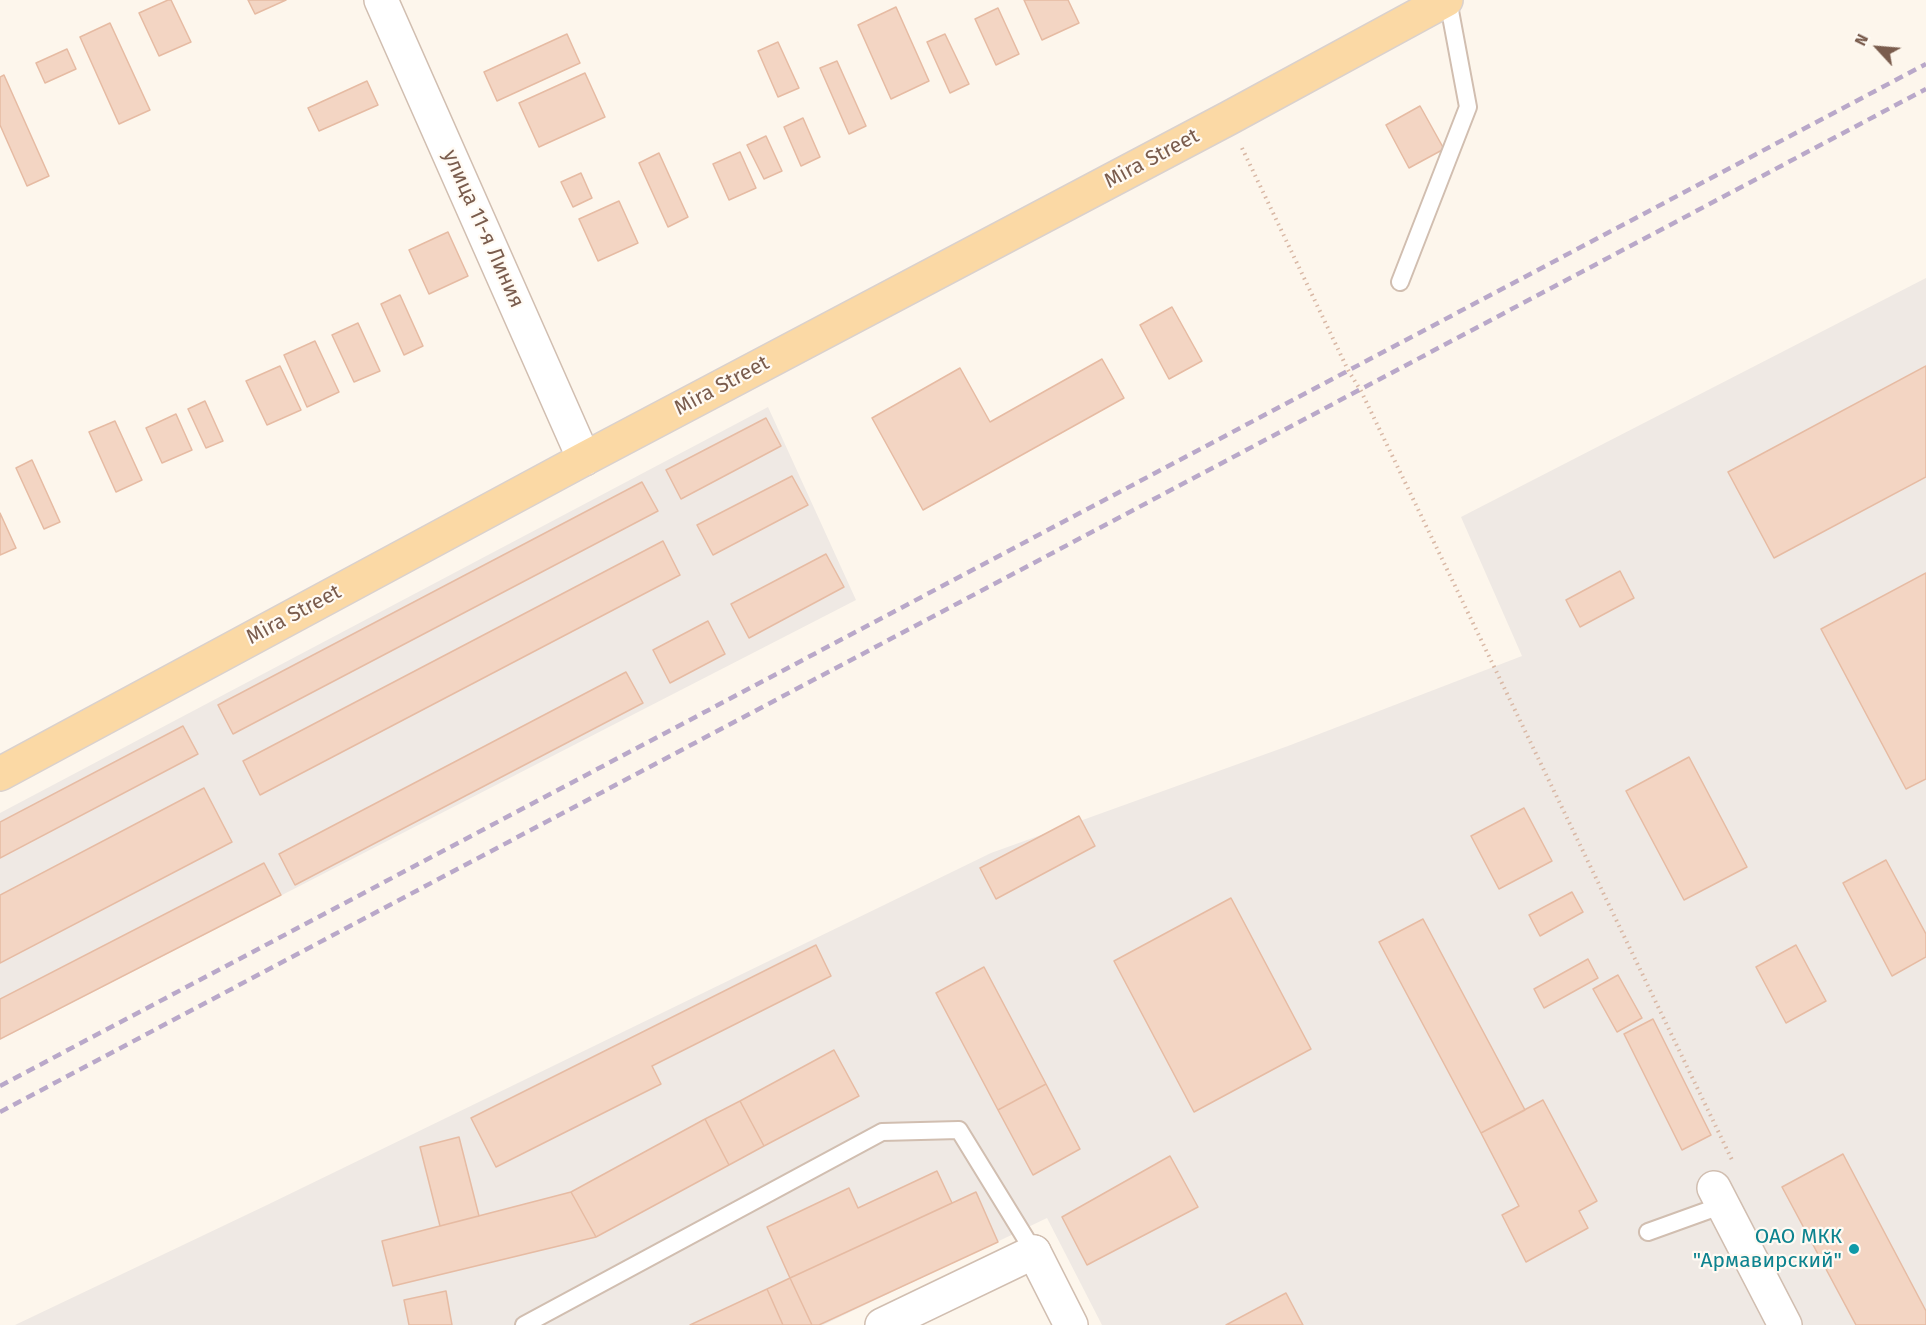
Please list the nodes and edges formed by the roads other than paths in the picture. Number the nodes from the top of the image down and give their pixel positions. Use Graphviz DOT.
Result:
graph roads {
  1 [pos="381,0"];
  2 [pos="1447,0"];
  3 [pos="1400,282"];
  4 [pos="584,459"];
  5 [pos="0,774"];
  6 [pos="1718,1196"];
  7 [pos="1648,1232"];
  8 [pos="1034,1251"];
  9 [pos="524,1325"];
  10 [pos="882,1325"];
  11 [pos="1071,1325"];
  12 [pos="1785,1325"];
  1 -- 4 [label="street, улица 11-я Линия"];
  2 -- 3 [label="lane"];
  2 -- 4 [label="main road, Mira Street"];
  4 -- 5 [label="main road, Mira Street"];
  6 -- 7 [label="lane"];
  6 -- 12 [label="street"];
  8 -- 9 [label="lane"];
  8 -- 10 [label="street"];
  8 -- 11 [label="street"];
}
